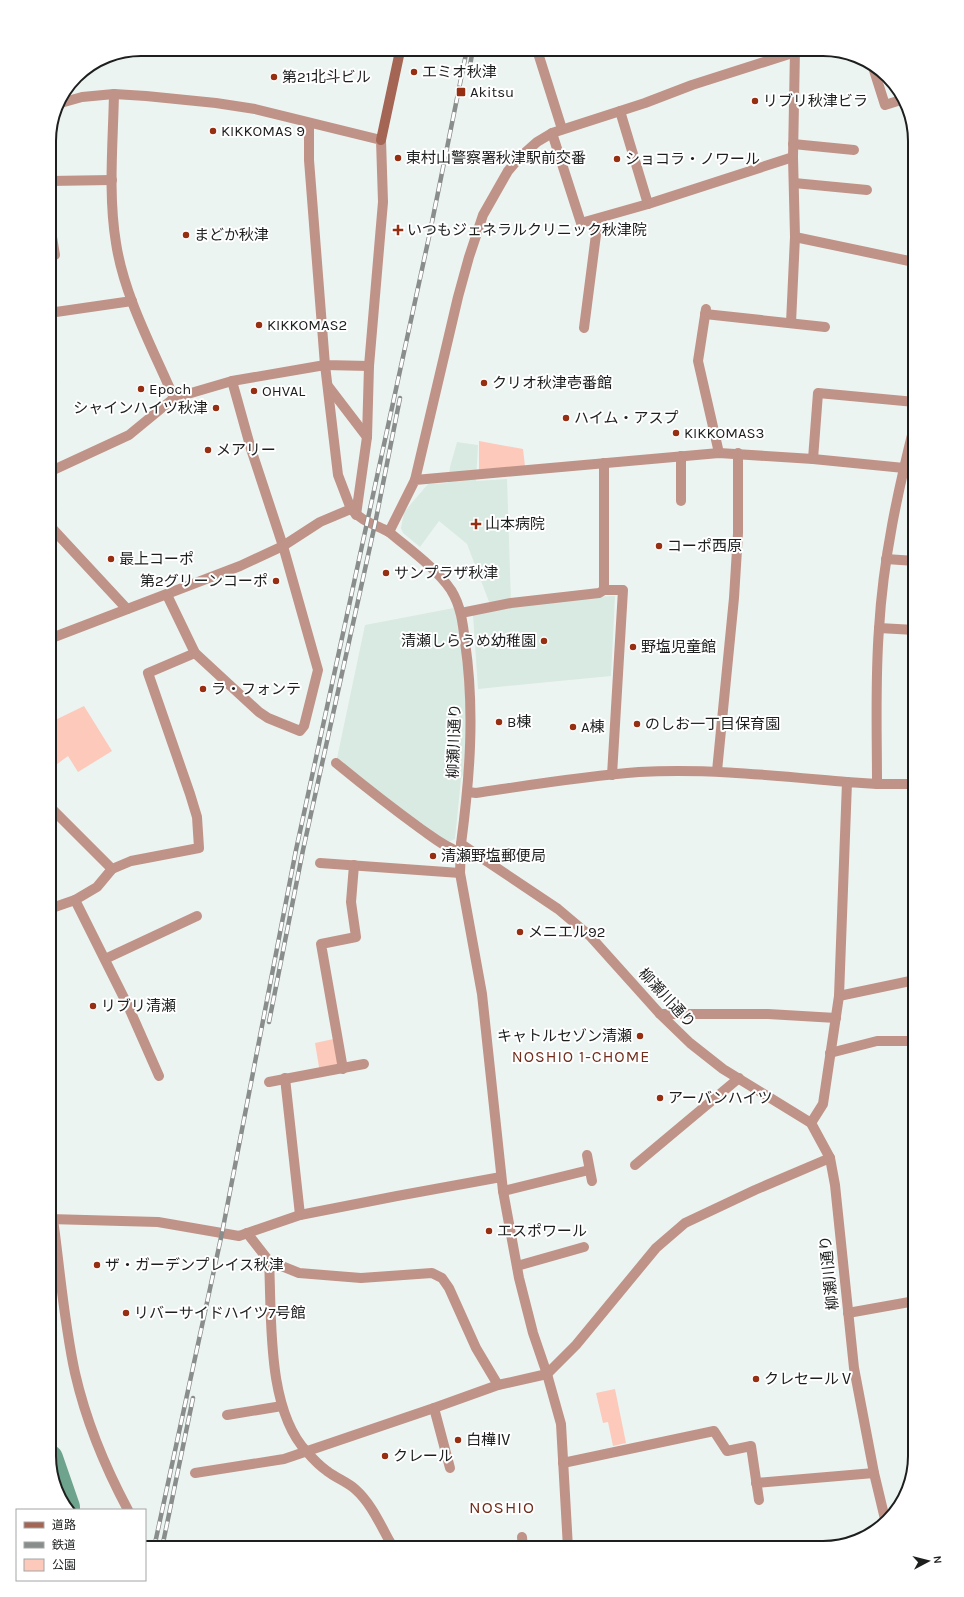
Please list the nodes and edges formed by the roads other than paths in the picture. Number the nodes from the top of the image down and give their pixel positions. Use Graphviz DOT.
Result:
graph roads {
  1 [pos="399,56"];
  2 [pos="539,56"];
  3 [pos="781,56"];
  4 [pos="799,56"];
  5 [pos="875,74"];
  6 [pos="114,94"];
  7 [pos="66,101"];
  8 [pos="898,101"];
  9 [pos="620,111"];
  10 [pos="309,123"];
  11 [pos="557,131"];
  12 [pos="381,140"];
  13 [pos="793,144"];
  14 [pos="854,150"];
  15 [pos="793,157"];
  16 [pos="112,180"];
  17 [pos="56,181"];
  18 [pos="794,183"];
  19 [pos="867,190"];
  20 [pos="648,204"];
  21 [pos="598,219"];
  22 [pos="795,237"];
  23 [pos="908,262"];
  24 [pos="132,301"];
  25 [pos="56,312"];
  26 [pos="790,323"];
  27 [pos="825,327"];
  28 [pos="584,328"];
  29 [pos="325,365"];
  30 [pos="369,366"];
  31 [pos="232,381"];
  32 [pos="328,386"];
  33 [pos="174,398"];
  34 [pos="908,401"];
  35 [pos="367,436"];
  36 [pos="908,452"];
  37 [pos="719,453"];
  38 [pos="738,453"];
  39 [pos="681,456"];
  40 [pos="813,459"];
  41 [pos="604,463"];
  42 [pos="904,468"];
  43 [pos="56,469"];
  44 [pos="415,480"];
  45 [pos="681,501"];
  46 [pos="354,512"];
  47 [pos="389,532"];
  48 [pos="56,533"];
  49 [pos="283,546"];
  50 [pos="886,559"];
  51 [pos="908,561"];
  52 [pos="604,590"];
  53 [pos="167,595"];
  54 [pos="127,609"];
  55 [pos="461,613"];
  56 [pos="879,628"];
  57 [pos="908,630"];
  58 [pos="56,636"];
  59 [pos="195,654"];
  60 [pos="336,763"];
  61 [pos="717,771"];
  62 [pos="612,775"];
  63 [pos="847,782"];
  64 [pos="877,784"];
  65 [pos="908,784"];
  66 [pos="468,792"];
  67 [pos="56,813"];
  68 [pos="461,848"];
  69 [pos="320,863"];
  70 [pos="354,866"];
  71 [pos="112,869"];
  72 [pos="460,873"];
  73 [pos="75,900"];
  74 [pos="56,907"];
  75 [pos="197,916"];
  76 [pos="105,959"];
  77 [pos="908,981"];
  78 [pos="839,996"];
  79 [pos="660,1014"];
  80 [pos="836,1018"];
  81 [pos="908,1041"];
  82 [pos="830,1053"];
  83 [pos="364,1064"];
  84 [pos="343,1068"];
  85 [pos="159,1076"];
  86 [pos="285,1078"];
  87 [pos="738,1078"];
  88 [pos="269,1082"];
  89 [pos="811,1123"];
  90 [pos="586,1155"];
  91 [pos="830,1158"];
  92 [pos="635,1165"];
  93 [pos="589,1170"];
  94 [pos="501,1177"];
  95 [pos="592,1181"];
  96 [pos="503,1191"];
  97 [pos="300,1215"];
  98 [pos="56,1219"];
  99 [pos="247,1233"];
  100 [pos="584,1247"];
  101 [pos="56,1251"];
  102 [pos="269,1262"];
  103 [pos="517,1266"];
  104 [pos="908,1302"];
  105 [pos="848,1313"];
  106 [pos="547,1374"];
  107 [pos="498,1385"];
  108 [pos="282,1406"];
  109 [pos="434,1408"];
  110 [pos="227,1416"];
  111 [pos="306,1452"];
  112 [pos="563,1463"];
  113 [pos="450,1468"];
  114 [pos="195,1473"];
  115 [pos="874,1473"];
  116 [pos="756,1483"];
  117 [pos="759,1500"];
  118 [pos="128,1509"];
  119 [pos="884,1515"];
  120 [pos="522,1537"];
  121 [pos="389,1541"];
  122 [pos="522,1541"];
  123 [pos="568,1541"];
  1 -- 12 [label="main road"];
  2 -- 11 [label="street"];
  3 -- 9 [label="street"];
  4 -- 13 [label="street"];
  5 -- 8 [label="street"];
  6 -- 7 [label="street"];
  6 -- 10 [label="street"];
  6 -- 16 [label="street"];
  9 -- 11 [label="street"];
  9 -- 20 [label="street"];
  10 -- 12 [label="street"];
  10 -- 29 [label="street"];
  11 -- 21 [label="street"];
  11 -- 44 [label="street"];
  12 -- 30 [label="street"];
  13 -- 14 [label="street"];
  13 -- 15 [label="street"];
  15 -- 18 [label="street"];
  15 -- 20 [label="street"];
  16 -- 17 [label="street"];
  16 -- 24 [label="street"];
  18 -- 19 [label="street"];
  18 -- 22 [label="street"];
  20 -- 21 [label="street"];
  21 -- 28 [label="street"];
  22 -- 23 [label="street"];
  22 -- 26 [label="street"];
  24 -- 25 [label="street"];
  24 -- 33 [label="street"];
  26 -- 27 [label="street"];
  26 -- 37 [label="street"];
  29 -- 30 [label="street"];
  29 -- 31 [label="street"];
  29 -- 32 [label="street"];
  30 -- 35 [label="street"];
  31 -- 33 [label="street"];
  31 -- 49 [label="street"];
  32 -- 35 [label="street"];
  32 -- 46 [label="street"];
  33 -- 43 [label="street"];
  34 -- 40 [label="street"];
  35 -- 46 [label="street"];
  36 -- 42 [label="street"];
  37 -- 38 [label="street"];
  37 -- 39 [label="street"];
  38 -- 40 [label="street"];
  38 -- 61 [label="street"];
  39 -- 41 [label="street"];
  39 -- 45 [label="street"];
  40 -- 42 [label="street"];
  41 -- 44 [label="street"];
  41 -- 52 [label="street"];
  42 -- 50 [label="street"];
  44 -- 47 [label="street"];
  46 -- 47 [label="street, 柳瀬川通り"];
  46 -- 49 [label="street"];
  47 -- 55 [label="street, 柳瀬川通り"];
  48 -- 54 [label="street"];
  49 -- 53 [label="street"];
  49 -- 59 [label="street"];
  50 -- 51 [label="street"];
  50 -- 56 [label="street"];
  52 -- 55 [label="street"];
  52 -- 62 [label="street"];
  53 -- 54 [label="street"];
  53 -- 59 [label="street"];
  54 -- 58 [label="street"];
  55 -- 66 [label="street, 柳瀬川通り"];
  56 -- 57 [label="street"];
  56 -- 64 [label="street"];
  59 -- 71 [label="street"];
  60 -- 68 [label="street"];
  61 -- 62 [label="street"];
  61 -- 63 [label="street"];
  62 -- 66 [label="street"];
  63 -- 64 [label="street"];
  63 -- 78 [label="street"];
  64 -- 65 [label="street"];
  66 -- 68 [label="street, 柳瀬川通り"];
  67 -- 71 [label="street"];
  68 -- 72 [label="street"];
  68 -- 79 [label="street, 柳瀬川通り"];
  69 -- 70 [label="street"];
  70 -- 72 [label="street"];
  70 -- 84 [label="street"];
  71 -- 73 [label="street"];
  72 -- 94 [label="street"];
  73 -- 74 [label="street"];
  73 -- 76 [label="street"];
  75 -- 76 [label="street"];
  76 -- 85 [label="street"];
  77 -- 78 [label="street"];
  78 -- 80 [label="street"];
  79 -- 80 [label="street"];
  79 -- 87 [label="street, 柳瀬川通り"];
  80 -- 82 [label="street"];
  81 -- 82 [label="street"];
  82 -- 89 [label="street"];
  83 -- 84 [label="street"];
  84 -- 86 [label="street"];
  86 -- 88 [label="street"];
  86 -- 97 [label="street"];
  87 -- 89 [label="street, 柳瀬川通り"];
  87 -- 92 [label="street"];
  89 -- 91 [label="street, 柳瀬川通り"];
  90 -- 93 [label="street"];
  91 -- 105 [label="street, 柳瀬川通り"];
  91 -- 106 [label="street"];
  93 -- 95 [label="street"];
  93 -- 96 [label="street"];
  94 -- 96 [label="street"];
  94 -- 97 [label="street"];
  96 -- 103 [label="street"];
  97 -- 99 [label="street"];
  98 -- 99 [label="street"];
  99 -- 102 [label="street"];
  100 -- 103 [label="street"];
  101 -- 118 [label="street"];
  102 -- 107 [label="street"];
  102 -- 108 [label="street"];
  103 -- 106 [label="street"];
  104 -- 105 [label="street"];
  105 -- 115 [label="street, 柳瀬川通り"];
  106 -- 107 [label="street"];
  106 -- 112 [label="street"];
  107 -- 109 [label="street"];
  108 -- 110 [label="street"];
  108 -- 111 [label="street"];
  109 -- 111 [label="street"];
  109 -- 113 [label="street"];
  111 -- 114 [label="street"];
  111 -- 121 [label="street"];
  112 -- 116 [label="street"];
  112 -- 123 [label="street"];
  115 -- 116 [label="street"];
  115 -- 119 [label="street, 柳瀬川通り"];
  116 -- 117 [label="street"];
  120 -- 122 [label="street"];
}
